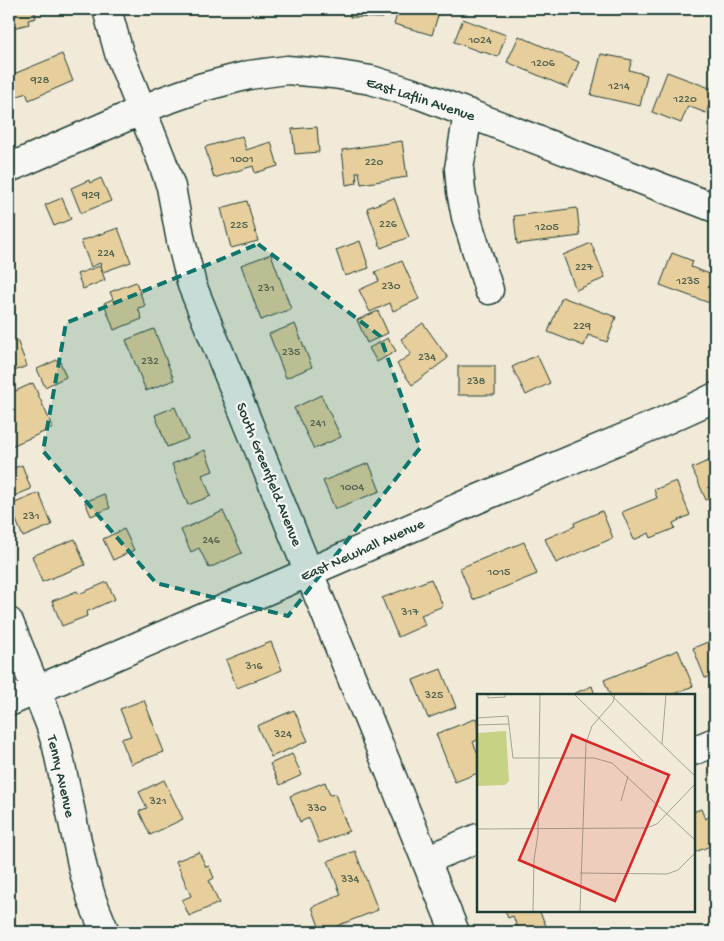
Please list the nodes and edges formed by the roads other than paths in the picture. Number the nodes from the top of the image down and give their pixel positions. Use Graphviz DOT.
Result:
graph roads {
  1 [pos="107,9"];
  2 [pos="142,111"];
  3 [pos="468,113"];
  4 [pos="9,168"];
  5 [pos="715,208"];
  6 [pos="489,290"];
  7 [pos="715,396"];
  8 [pos="309,572"];
  9 [pos="9,622"];
  10 [pos="36,690"];
  11 [pos="9,702"];
  12 [pos="715,742"];
  13 [pos="694,751"];
  14 [pos="477,838"];
  15 [pos="426,860"];
  16 [pos="105,932"];
  17 [pos="455,932"];
  1 -- 2 [label="street, South Greenfield Avenue"];
  2 -- 3 [label="street, East Laflin Avenue"];
  2 -- 4 [label="street, East Laflin Avenue"];
  2 -- 8 [label="street, South Greenfield Avenue"];
  3 -- 5 [label="street, East Laflin Avenue"];
  3 -- 6 [label="street"];
  7 -- 8 [label="street, East Newhall Avenue"];
  8 -- 10 [label="street, East Newhall Avenue"];
  8 -- 15 [label="street, South Greenfield Avenue"];
  9 -- 10 [label="street, Tenny Avenue"];
  10 -- 11 [label="street, East Newhall Avenue"];
  10 -- 16 [label="street, Tenny Avenue"];
  12 -- 13 [label="street"];
  14 -- 15 [label="street"];
  15 -- 17 [label="street, South Greenfield Avenue"];
}
